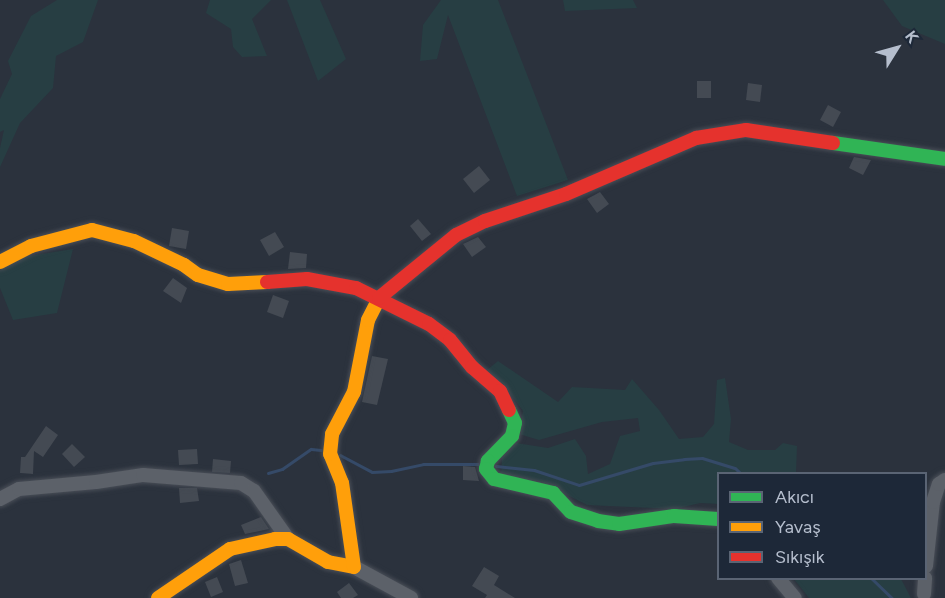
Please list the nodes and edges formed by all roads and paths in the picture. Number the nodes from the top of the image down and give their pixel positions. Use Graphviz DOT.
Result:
graph roads {
  1 [pos="945,159"];
  2 [pos="0,262"];
  3 [pos="378,299"];
  4 [pos="945,480"];
  5 [pos="0,499"];
  6 [pos="717,519"];
  7 [pos="288,539"];
  8 [pos="927,557"];
  9 [pos="354,567"];
  10 [pos="779,580"];
  11 [pos="925,580"];
  12 [pos="924,594"];
  13 [pos="158,598"];
  14 [pos="411,598"];
  15 [pos="795,598"];
  1 -- 3 [label="street"];
  2 -- 3 [label="street"];
  3 -- 6 [label="street"];
  3 -- 9 [label="street"];
  4 -- 8 [label="street"];
  5 -- 7 [label="street"];
  7 -- 9 [label="street"];
  7 -- 13 [label="street"];
  9 -- 14 [label="street"];
  10 -- 15 [label="street"];
  11 -- 12 [label="street"];
}
